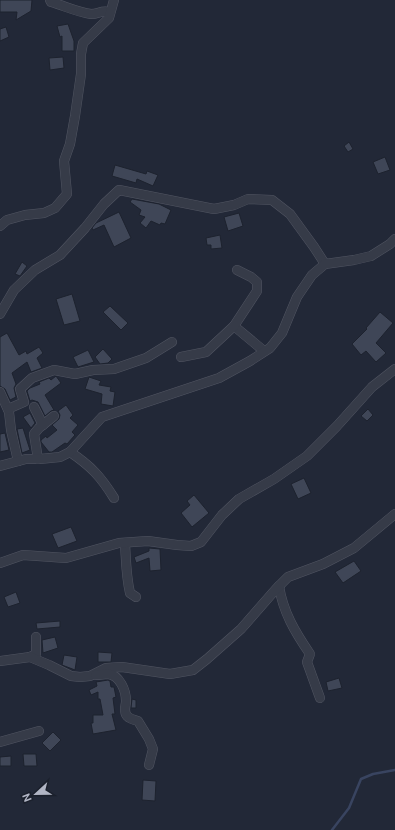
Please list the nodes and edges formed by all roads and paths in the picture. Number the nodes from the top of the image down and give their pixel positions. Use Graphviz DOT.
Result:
graph roads {
  1 [pos="50,0"];
  2 [pos="114,0"];
  3 [pos="110,12"];
  4 [pos="0,226"];
  5 [pos="395,239"];
  6 [pos="325,264"];
  7 [pos="237,270"];
  8 [pos="0,314"];
  9 [pos="234,326"];
  10 [pos="172,342"];
  11 [pos="264,352"];
  12 [pos="181,357"];
  13 [pos="395,369"];
  14 [pos="0,392"];
  15 [pos="34,408"];
  16 [pos="8,409"];
  17 [pos="54,416"];
  18 [pos="43,424"];
  19 [pos="70,452"];
  20 [pos="38,459"];
  21 [pos="18,461"];
  22 [pos="0,466"];
  23 [pos="114,498"];
  24 [pos="395,514"];
  25 [pos="126,543"];
  26 [pos="0,562"];
  27 [pos="279,586"];
  28 [pos="136,597"];
  29 [pos="36,637"];
  30 [pos="30,658"];
  31 [pos="0,661"];
  32 [pos="90,676"];
  33 [pos="320,698"];
  34 [pos="40,731"];
  35 [pos="0,742"];
  36 [pos="149,765"];
  1 -- 3 [label="street"];
  2 -- 3 [label="street"];
  3 -- 4 [label="street"];
  5 -- 6 [label="street"];
  6 -- 8 [label="street"];
  6 -- 11 [label="street"];
  7 -- 9 [label="street"];
  9 -- 11 [label="street"];
  9 -- 12 [label="street"];
  10 -- 16 [label="street"];
  11 -- 19 [label="street"];
  13 -- 25 [label="street"];
  14 -- 16 [label="street"];
  15 -- 18 [label="street"];
  16 -- 21 [label="street"];
  17 -- 18 [label="street"];
  18 -- 20 [label="street"];
  19 -- 20 [label="street"];
  19 -- 23 [label="street"];
  20 -- 21 [label="street"];
  21 -- 22 [label="street"];
  24 -- 27 [label="street"];
  25 -- 26 [label="street"];
  25 -- 28 [label="street"];
  27 -- 32 [label="street"];
  27 -- 33 [label="street"];
  29 -- 30 [label="street"];
  30 -- 31 [label="street"];
  30 -- 32 [label="street"];
  32 -- 36 [label="street"];
  34 -- 35 [label="street"];
}
